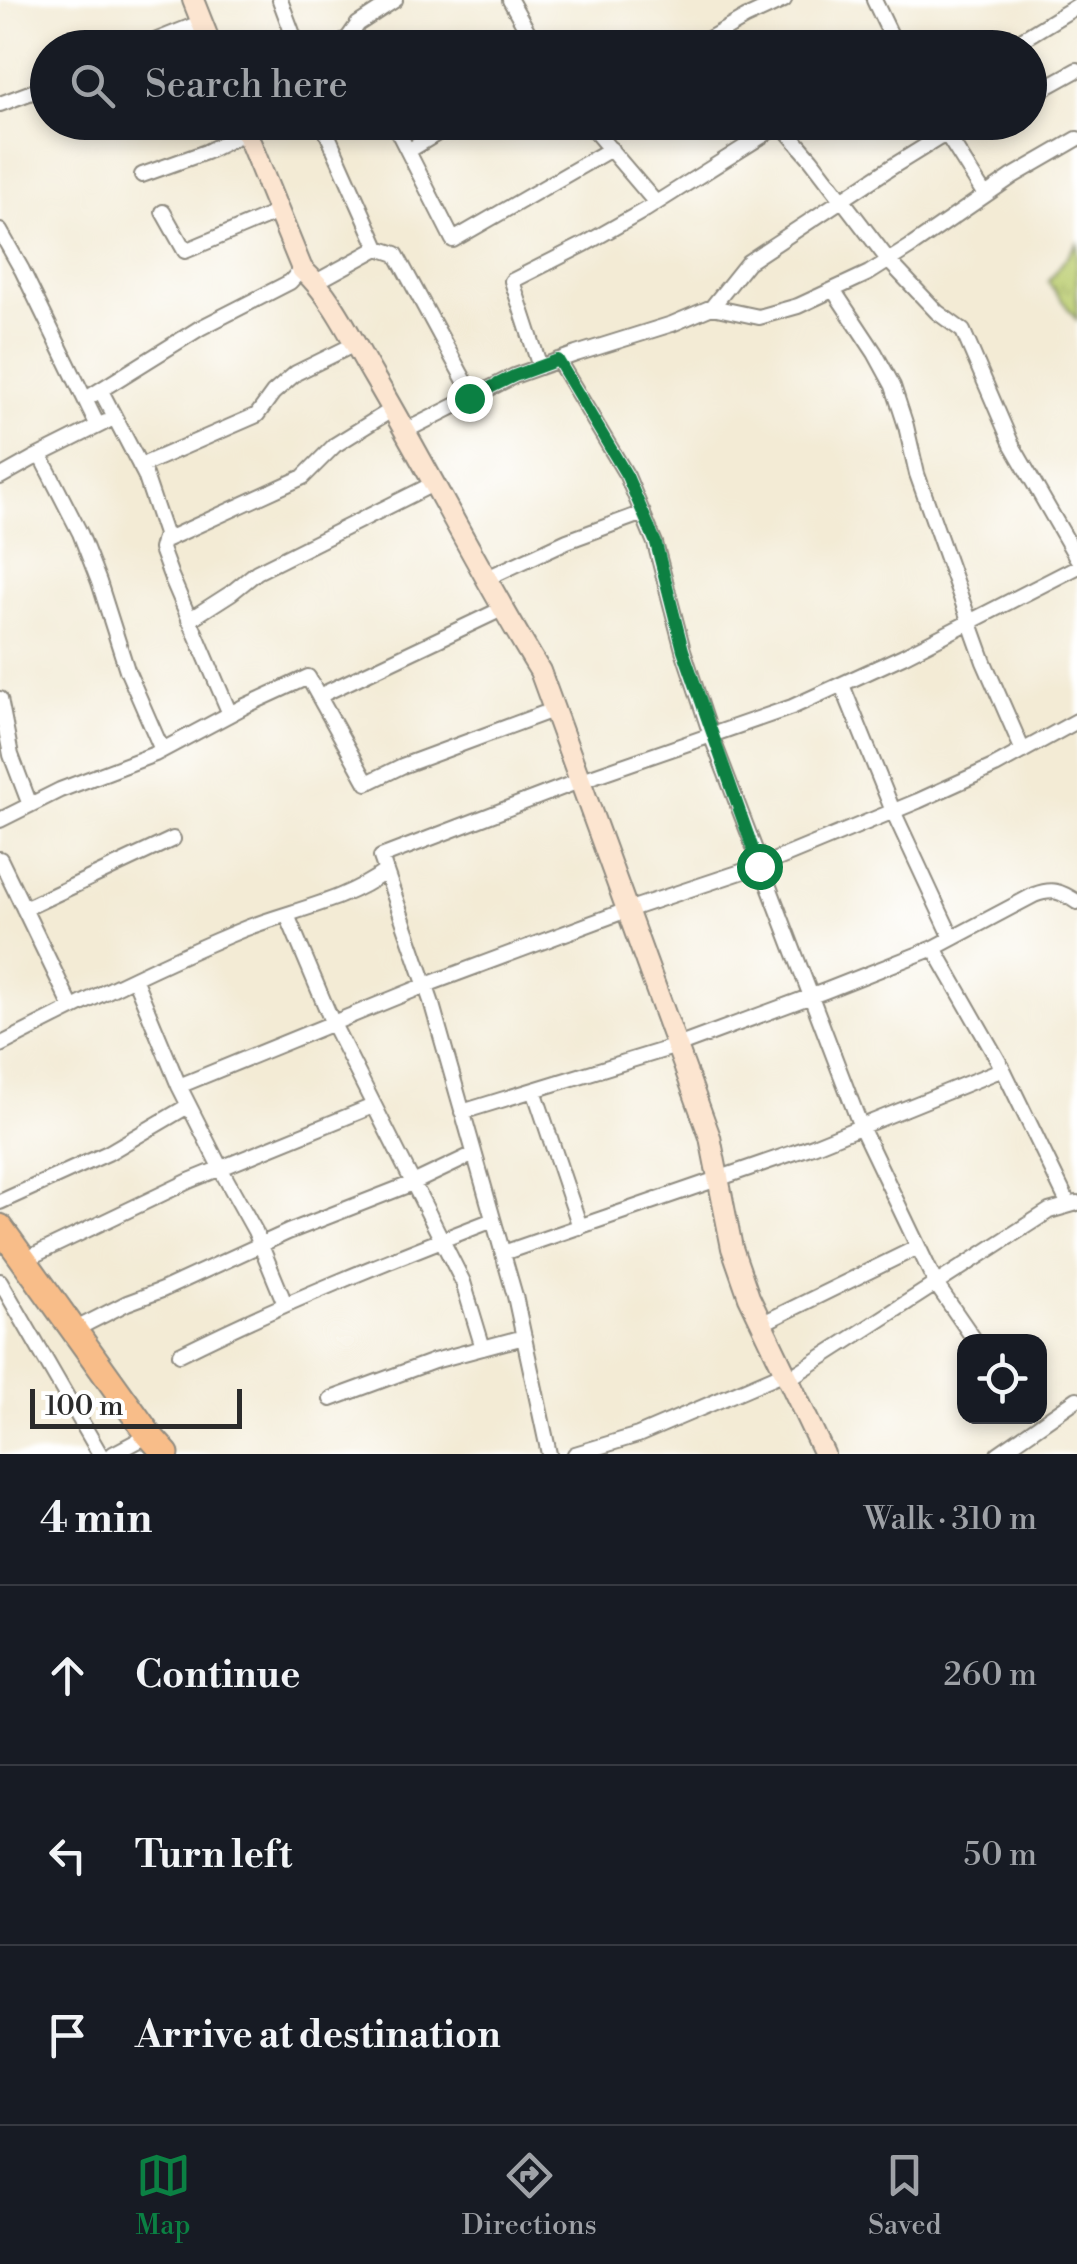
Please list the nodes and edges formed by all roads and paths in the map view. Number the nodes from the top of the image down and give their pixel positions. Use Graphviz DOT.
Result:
graph roads {
  1 [pos="193,0"];
  2 [pos="280,0"];
  3 [pos="395,0"];
  4 [pos="510,0"];
  5 [pos="784,0"];
  6 [pos="874,0"];
  7 [pos="1077,6"];
  8 [pos="202,22"];
  9 [pos="182,30"];
  10 [pos="205,30"];
  11 [pos="291,30"];
  12 [pos="356,30"];
  13 [pos="527,30"];
  14 [pos="729,30"];
  15 [pos="888,30"];
  16 [pos="1038,30"];
  17 [pos="1077,70"];
  18 [pos="1047,87"];
  19 [pos="30,93"];
  20 [pos="0,104"];
  21 [pos="1077,139"];
  22 [pos="224,140"];
  23 [pos="249,140"];
  24 [pos="330,140"];
  25 [pos="402,140"];
  26 [pos="426,140"];
  27 [pos="603,140"];
  28 [pos="754,140"];
  29 [pos="794,140"];
  30 [pos="927,140"];
  31 [pos="950,140"];
  32 [pos="611,149"];
  33 [pos="408,151"];
  34 [pos="142,175"];
  35 [pos="985,195"];
  36 [pos="842,198"];
  37 [pos="656,203"];
  38 [pos="163,212"];
  39 [pos="278,212"];
  40 [pos="0,230"];
  41 [pos="378,248"];
  42 [pos="889,261"];
  43 [pos="309,275"];
  44 [pos="834,290"];
  45 [pos="712,307"];
  46 [pos="355,344"];
  47 [pos="558,360"];
  48 [pos="540,367"];
  49 [pos="101,391"];
  50 [pos="474,396"];
  51 [pos="86,399"];
  52 [pos="393,409"];
  53 [pos="115,418"];
  54 [pos="98,426"];
  55 [pos="405,432"];
  56 [pos="40,455"];
  57 [pos="140,466"];
  58 [pos="0,477"];
  59 [pos="434,484"];
  60 [pos="643,513"];
  61 [pos="163,541"];
  62 [pos="1077,558"];
  63 [pos="1077,567"];
  64 [pos="485,579"];
  65 [pos="502,609"];
  66 [pos="189,620"];
  67 [pos="970,623"];
  68 [pos="842,684"];
  69 [pos="319,696"];
  70 [pos="0,699"];
  71 [pos="554,710"];
  72 [pos="230,714"];
  73 [pos="1077,721"];
  74 [pos="712,735"];
  75 [pos="162,750"];
  76 [pos="1023,750"];
  77 [pos="579,781"];
  78 [pos="30,805"];
  79 [pos="893,811"];
  80 [pos="0,820"];
  81 [pos="173,838"];
  82 [pos="0,859"];
  83 [pos="759,866"];
  84 [pos="386,871"];
  85 [pos="1077,902"];
  86 [pos="24,909"];
  87 [pos="626,910"];
  88 [pos="286,915"];
  89 [pos="952,938"];
  90 [pos="934,948"];
  91 [pos="134,978"];
  92 [pos="426,985"];
  93 [pos="810,996"];
  94 [pos="72,1008"];
  95 [pos="334,1024"];
  96 [pos="0,1045"];
  97 [pos="677,1046"];
  98 [pos="1003,1069"];
  99 [pos="179,1086"];
  100 [pos="534,1090"];
  101 [pos="188,1106"];
  102 [pos="374,1106"];
  103 [pos="462,1112"];
  104 [pos="860,1127"];
  105 [pos="474,1154"];
  106 [pos="220,1167"];
  107 [pos="718,1180"];
  108 [pos="413,1183"];
  109 [pos="0,1202"];
  110 [pos="1073,1204"];
  111 [pos="494,1220"];
  112 [pos="0,1227"];
  113 [pos="580,1227"];
  114 [pos="442,1240"];
  115 [pos="261,1244"];
  116 [pos="918,1247"];
  117 [pos="503,1253"];
  118 [pos="24,1260"];
  119 [pos="0,1281"];
  120 [pos="936,1284"];
  121 [pos="285,1304"];
  122 [pos="762,1324"];
  123 [pos="74,1330"];
  124 [pos="970,1334"];
  125 [pos="524,1337"];
  126 [pos="484,1348"];
  127 [pos="180,1354"];
  128 [pos="787,1376"];
  129 [pos="330,1398"];
  130 [pos="1077,1399"];
  131 [pos="1047,1414"];
  132 [pos="1029,1424"];
  133 [pos="158,1444"];
  134 [pos="816,1451"];
  135 [pos="100,1454"];
  136 [pos="114,1454"];
  137 [pos="548,1454"];
  138 [pos="575,1454"];
  139 [pos="998,1454"];
  1 -- 8 [label="street"];
  2 -- 11 [label="street"];
  3 -- 12 [label="street"];
  4 -- 13 [label="street"];
  5 -- 14 [label="street"];
  6 -- 15 [label="street"];
  7 -- 16 [label="street"];
  8 -- 9 [label="street"];
  8 -- 10 [label="street"];
  17 -- 18 [label="street"];
  19 -- 20 [label="street"];
  21 -- 35 [label="street"];
  22 -- 34 [label="street"];
  23 -- 39 [label="street"];
  24 -- 41 [label="street"];
  25 -- 33 [label="street"];
  26 -- 33 [label="street"];
  27 -- 32 [label="street"];
  28 -- 37 [label="street"];
  29 -- 36 [label="street"];
  30 -- 36 [label="street"];
  31 -- 35 [label="street"];
  32 -- 33 [label="street"];
  32 -- 37 [label="street"];
  35 -- 42 [label="street"];
  36 -- 42 [label="street"];
  36 -- 45 [label="street"];
  37 -- 48 [label="street"];
  38 -- 39 [label="street"];
  39 -- 43 [label="street"];
  40 -- 51 [label="street"];
  41 -- 43 [label="street"];
  41 -- 50 [label="street"];
  42 -- 44 [label="street"];
  42 -- 62 [label="street"];
  43 -- 46 [label="street"];
  43 -- 49 [label="street"];
  44 -- 45 [label="street"];
  44 -- 67 [label="street"];
  45 -- 47 [label="street"];
  46 -- 52 [label="street"];
  46 -- 57 [label="street"];
  47 -- 48 [label="street"];
  47 -- 60 [label="street"];
  48 -- 50 [label="street"];
  49 -- 51 [label="street"];
  49 -- 53 [label="street"];
  50 -- 55 [label="street"];
  51 -- 54 [label="street"];
  52 -- 55 [label="street"];
  52 -- 61 [label="street"];
  53 -- 54 [label="street"];
  53 -- 57 [label="street"];
  54 -- 56 [label="street"];
  55 -- 59 [label="street"];
  56 -- 58 [label="street"];
  56 -- 75 [label="street"];
  57 -- 61 [label="street"];
  59 -- 64 [label="street"];
  59 -- 66 [label="street"];
  60 -- 64 [label="street"];
  60 -- 74 [label="street"];
  61 -- 66 [label="street"];
  63 -- 67 [label="street"];
  64 -- 65 [label="street"];
  65 -- 69 [label="street"];
  65 -- 71 [label="street"];
  66 -- 72 [label="street"];
  67 -- 68 [label="street"];
  67 -- 76 [label="street"];
  68 -- 74 [label="street"];
  68 -- 79 [label="street"];
  69 -- 71 [label="street"];
  69 -- 72 [label="street"];
  70 -- 78 [label="street"];
  71 -- 77 [label="street"];
  72 -- 75 [label="street"];
  73 -- 76 [label="street"];
  74 -- 77 [label="street"];
  74 -- 83 [label="street"];
  75 -- 78 [label="street"];
  76 -- 79 [label="street"];
  77 -- 84 [label="street"];
  77 -- 87 [label="street"];
  78 -- 80 [label="street"];
  79 -- 83 [label="street"];
  79 -- 89 [label="street"];
  81 -- 86 [label="street"];
  82 -- 86 [label="street"];
  83 -- 87 [label="street"];
  83 -- 93 [label="street"];
  84 -- 88 [label="street"];
  84 -- 92 [label="street"];
  85 -- 89 [label="street"];
  86 -- 94 [label="street"];
  87 -- 92 [label="street"];
  87 -- 97 [label="street"];
  88 -- 91 [label="street"];
  88 -- 95 [label="street"];
  89 -- 90 [label="street"];
  90 -- 93 [label="street"];
  90 -- 98 [label="street"];
  91 -- 94 [label="street"];
  91 -- 99 [label="street"];
  92 -- 95 [label="street"];
  92 -- 103 [label="street"];
  93 -- 97 [label="street"];
  93 -- 104 [label="street"];
  94 -- 96 [label="street"];
  95 -- 99 [label="street"];
  95 -- 102 [label="street"];
  97 -- 100 [label="street"];
  97 -- 107 [label="street"];
  98 -- 104 [label="street"];
  98 -- 110 [label="street"];
  99 -- 101 [label="street"];
  100 -- 103 [label="street"];
  100 -- 113 [label="street"];
  101 -- 106 [label="street"];
  101 -- 109 [label="street"];
  102 -- 106 [label="street"];
  102 -- 108 [label="street"];
  103 -- 105 [label="street"];
  104 -- 107 [label="street"];
  104 -- 116 [label="street"];
  105 -- 108 [label="street"];
  105 -- 111 [label="street"];
  106 -- 115 [label="street"];
  106 -- 118 [label="street"];
  107 -- 113 [label="street"];
  107 -- 122 [label="street"];
  108 -- 114 [label="street"];
  108 -- 115 [label="street"];
  110 -- 120 [label="street"];
  111 -- 114 [label="street"];
  111 -- 117 [label="street"];
  112 -- 118 [label="highway"];
  113 -- 117 [label="street"];
  114 -- 121 [label="street"];
  114 -- 126 [label="street"];
  115 -- 121 [label="street"];
  115 -- 123 [label="street"];
  116 -- 120 [label="street"];
  116 -- 122 [label="street"];
  117 -- 125 [label="street"];
  118 -- 123 [label="highway"];
  119 -- 135 [label="street"];
  120 -- 124 [label="street"];
  120 -- 128 [label="street"];
  121 -- 127 [label="street"];
  122 -- 128 [label="street"];
  123 -- 133 [label="highway"];
  125 -- 126 [label="street"];
  125 -- 137 [label="street"];
  126 -- 129 [label="street"];
  128 -- 134 [label="street"];
  128 -- 138 [label="street"];
  130 -- 131 [label="street"];
  132 -- 139 [label="street"];
  133 -- 136 [label="street"];
}
